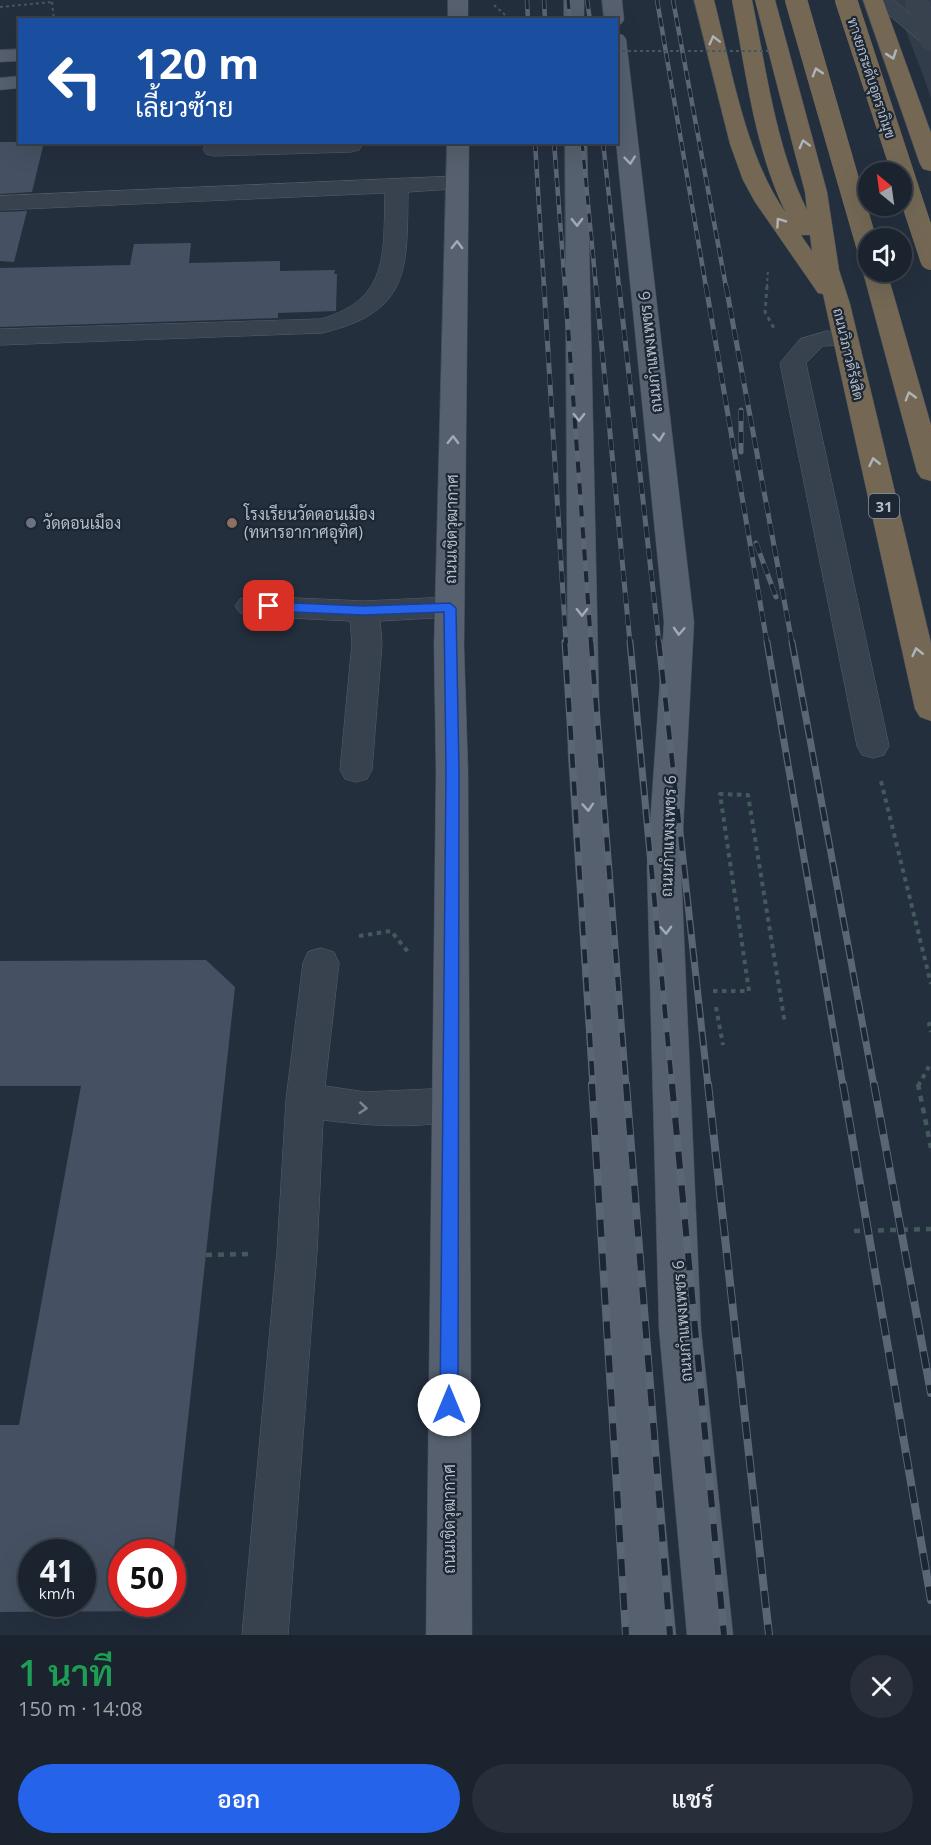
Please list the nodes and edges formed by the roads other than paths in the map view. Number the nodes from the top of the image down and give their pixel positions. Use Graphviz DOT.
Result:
graph roads {
  1 [pos="458,0"];
  2 [pos="574,0"];
  3 [pos="612,0"];
  4 [pos="704,0"];
  5 [pos="742,0"];
  6 [pos="765,0"];
  7 [pos="796,0"];
  8 [pos="846,0"];
  9 [pos="873,0"];
  10 [pos="881,0"];
  11 [pos="916,0"];
  12 [pos="458,18"];
  13 [pos="574,18"];
  14 [pos="614,18"];
  15 [pos="931,40"];
  16 [pos="18,55"];
  17 [pos="0,56"];
  18 [pos="618,58"];
  19 [pos="18,82"];
  20 [pos="0,84"];
  21 [pos="351,144"];
  22 [pos="458,144"];
  23 [pos="576,144"];
  24 [pos="214,146"];
  25 [pos="931,164"];
  26 [pos="458,183"];
  27 [pos="353,186"];
  28 [pos="397,186"];
  29 [pos="210,193"];
  30 [pos="0,203"];
  31 [pos="862,228"];
  32 [pos="931,258"];
  33 [pos="827,270"];
  34 [pos="878,282"];
  35 [pos="838,304"];
  36 [pos="0,337"];
  37 [pos="846,339"];
  38 [pos="931,472"];
  39 [pos="250,606"];
  40 [pos="450,608"];
  41 [pos="364,611"];
  42 [pos="931,709"];
  43 [pos="873,746"];
  44 [pos="356,770"];
  45 [pos="321,963"];
  46 [pos="305,1100"];
  47 [pos="450,1106"];
  48 [pos="265,1635"];
  49 [pos="449,1635"];
  50 [pos="653,1635"];
  51 [pos="710,1635"];
  1 -- 12 [label="main road"];
  2 -- 13 [label="main road"];
  3 -- 14 [label="main road"];
  35 -- 4 [label="highway, one-way"];
  5 -- 33 [label="highway"];
  33 -- 6 [label="highway, ถนนวิภาวดีรังสิต / 31, one-way"];
  31 -- 7 [label="highway, one-way, bridge"];
  8 -- 32 [label="highway, ทางยกระดับอุตราภิมุข, bridge"];
  9 -- 25 [label="highway, one-way"];
  10 -- 15 [label="lane"];
  11 -- 15 [label="lane, bridge"];
  16 -- 17 [label="main road"];
  18 -- 51 [label="main road, ถนนกำแพงเพชร 6, one-way"];
  19 -- 20 [label="main road"];
  21 -- 24 [label="lane"];
  21 -- 27 [label="lane"];
  22 -- 26 [label="main road, ถนนเชิดวุฒากาศ"];
  23 -- 50 [label="main road, one-way"];
  24 -- 29 [label="lane"];
  26 -- 28 [label="lane"];
  40 -- 26 [label="main road, ถนนเชิดวุฒากาศ, one-way"];
  27 -- 28 [label="lane"];
  27 -- 29 [label="lane"];
  28 -- 36 [label="lane"];
  29 -- 30 [label="lane"];
  33 -- 35 [label="highway, ถนนวิภาวดีรังสิต / 31"];
  38 -- 34 [label="highway, one-way"];
  35 -- 37 [label="highway, ถนนวิภาวดีรังสิต / 31"];
  42 -- 37 [label="highway, ถนนวิภาวดีรังสิต / 31, one-way"];
  37 -- 43 [label="lane"];
  39 -- 41 [label="lane"];
  40 -- 41 [label="lane"];
  40 -- 47 [label="main road, ถนนเชิดวุฒากาศ"];
  41 -- 44 [label="lane"];
  45 -- 46 [label="lane"];
  46 -- 47 [label="lane, one-way"];
  46 -- 48 [label="lane"];
  47 -- 49 [label="main road, ถนนเชิดวุฒากาศ"];
}
